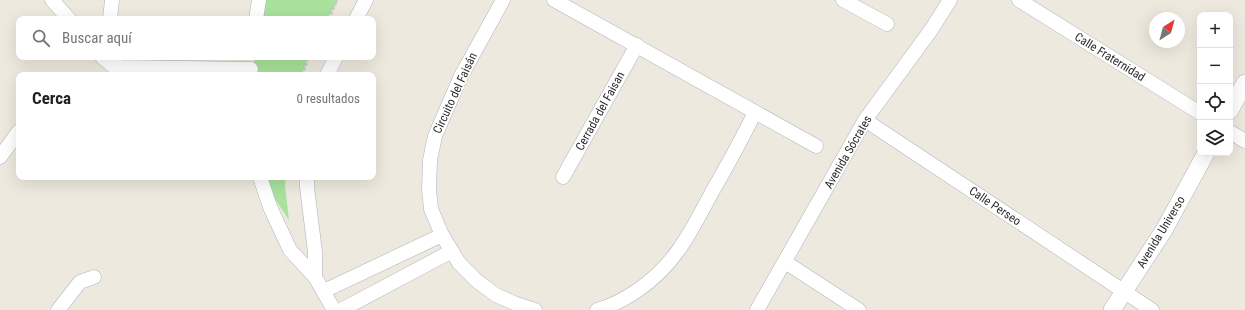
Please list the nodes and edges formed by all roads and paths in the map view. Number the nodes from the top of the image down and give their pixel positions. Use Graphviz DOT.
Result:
graph roads {
  1 [pos="52,0"];
  2 [pos="112,0"];
  3 [pos="259,0"];
  4 [pos="337,0"];
  5 [pos="366,0"];
  6 [pos="503,0"];
  7 [pos="554,0"];
  8 [pos="843,0"];
  9 [pos="950,0"];
  10 [pos="1019,0"];
  11 [pos="66,16"];
  12 [pos="110,16"];
  13 [pos="256,16"];
  14 [pos="330,16"];
  15 [pos="358,16"];
  16 [pos="887,24"];
  17 [pos="637,45"];
  18 [pos="106,60"];
  19 [pos="308,60"];
  20 [pos="335,60"];
  21 [pos="251,67"];
  22 [pos="303,72"];
  23 [pos="329,72"];
  24 [pos="1245,83"];
  25 [pos="1233,105"];
  26 [pos="1197,111"];
  27 [pos="755,112"];
  28 [pos="865,120"];
  29 [pos="1233,134"];
  30 [pos="16,135"];
  31 [pos="1245,141"];
  32 [pos="816,146"];
  33 [pos="1,153"];
  34 [pos="1204,156"];
  35 [pos="563,177"];
  36 [pos="261,180"];
  37 [pos="307,180"];
  38 [pos="442,235"];
  39 [pos="452,251"];
  40 [pos="785,262"];
  41 [pos="94,277"];
  42 [pos="314,277"];
  43 [pos="324,291"];
  44 [pos="1124,292"];
  45 [pos="58,310"];
  46 [pos="334,310"];
  47 [pos="341,310"];
  48 [pos="534,310"];
  49 [pos="597,310"];
  50 [pos="757,310"];
  51 [pos="859,310"];
  52 [pos="1112,310"];
  53 [pos="1152,310"];
  1 -- 11 [label="street"];
  2 -- 12 [label="street"];
  3 -- 13 [label="street"];
  4 -- 14 [label="path"];
  5 -- 15 [label="street"];
  6 -- 38 [label="street, Circuito del Faisán"];
  7 -- 17 [label="street"];
  8 -- 16 [label="street"];
  9 -- 28 [label="street, Avenida Sócrates"];
  10 -- 26 [label="street, Calle Fraternidad"];
  17 -- 27 [label="street"];
  17 -- 35 [label="street, Cerrada del Faisan"];
  18 -- 21 [label="street"];
  19 -- 22 [label="path"];
  20 -- 23 [label="street"];
  24 -- 25 [label="street"];
  27 -- 32 [label="street"];
  27 -- 49 [label="street"];
  28 -- 40 [label="street, Avenida Sócrates"];
  28 -- 44 [label="street, Calle Perseo"];
  29 -- 31 [label="street"];
  30 -- 33 [label="street"];
  34 -- 44 [label="street, Avenida Universo"];
  36 -- 42 [label="street"];
  37 -- 42 [label="street"];
  38 -- 39 [label="street, Circuito del Faisán"];
  38 -- 43 [label="street"];
  39 -- 47 [label="street"];
  39 -- 48 [label="street, Circuito del Faisán"];
  40 -- 50 [label="street, Avenida Sócrates"];
  40 -- 51 [label="street"];
  41 -- 45 [label="street"];
  42 -- 43 [label="street"];
  43 -- 46 [label="street"];
  44 -- 52 [label="street, Avenida Universo"];
  44 -- 53 [label="street, Calle Perseo"];
}
